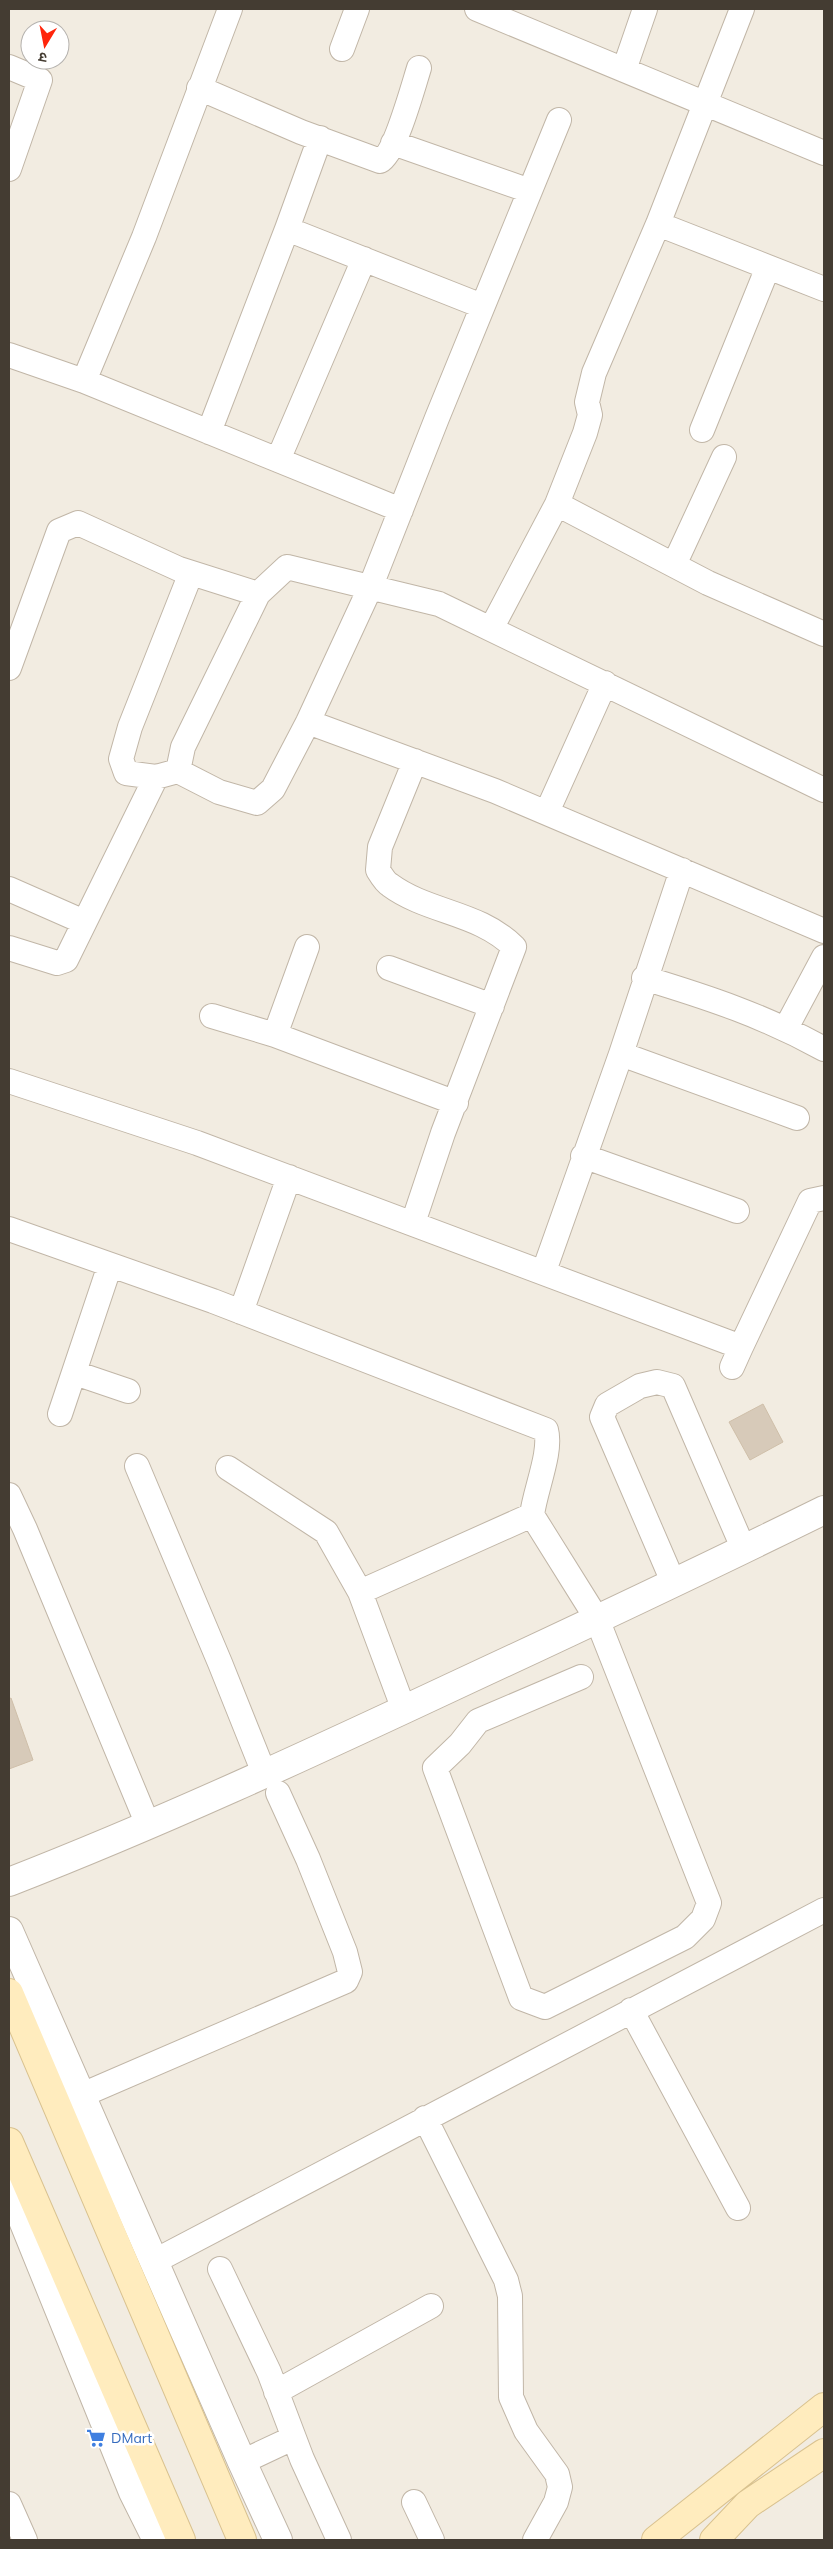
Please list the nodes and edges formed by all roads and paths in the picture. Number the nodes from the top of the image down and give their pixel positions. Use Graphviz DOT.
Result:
graph roads {
  1 [pos="230,9"];
  2 [pos="357,9"];
  3 [pos="478,9"];
  4 [pos="645,9"];
  5 [pos="742,9"];
  6 [pos="342,49"];
  7 [pos="9,67"];
  8 [pos="419,68"];
  9 [pos="624,70"];
  10 [pos="199,88"];
  11 [pos="705,104"];
  12 [pos="559,120"];
  13 [pos="320,138"];
  14 [pos="393,143"];
  15 [pos="823,147"];
  16 [pos="9,169"];
  17 [pos="530,191"];
  18 [pos="658,224"];
  19 [pos="287,229"];
  20 [pos="364,259"];
  21 [pos="768,266"];
  22 [pos="824,289"];
  23 [pos="482,306"];
  24 [pos="9,355"];
  25 [pos="84,382"];
  26 [pos="702,430"];
  27 [pos="209,432"];
  28 [pos="724,457"];
  29 [pos="278,460"];
  30 [pos="556,504"];
  31 [pos="401,510"];
  32 [pos="674,565"];
  33 [pos="191,573"];
  34 [pos="370,588"];
  35 [pos="258,594"];
  36 [pos="491,628"];
  37 [pos="824,634"];
  38 [pos="9,668"];
  39 [pos="605,683"];
  40 [pos="308,722"];
  41 [pos="415,761"];
  42 [pos="167,774"];
  43 [pos="824,790"];
  44 [pos="547,812"];
  45 [pos="682,870"];
  46 [pos="9,889"];
  47 [pos="84,922"];
  48 [pos="824,931"];
  49 [pos="307,947"];
  50 [pos="9,948"];
  51 [pos="824,957"];
  52 [pos="389,968"];
  53 [pos="644,978"];
  54 [pos="492,1006"];
  55 [pos="212,1016"];
  56 [pos="786,1028"];
  57 [pos="275,1035"];
  58 [pos="824,1049"];
  59 [pos="621,1054"];
  60 [pos="9,1081"];
  61 [pos="456,1103"];
  62 [pos="797,1118"];
  63 [pos="583,1156"];
  64 [pos="289,1177"];
  65 [pos="824,1198"];
  66 [pos="737,1211"];
  67 [pos="413,1223"];
  68 [pos="9,1229"];
  69 [pos="110,1266"];
  70 [pos="544,1272"];
  71 [pos="241,1312"];
  72 [pos="75,1373"];
  73 [pos="128,1391"];
  74 [pos="60,1414"];
  75 [pos="137,1466"];
  76 [pos="228,1468"];
  77 [pos="9,1495"];
  78 [pos="824,1510"];
  79 [pos="532,1515"];
  80 [pos="744,1550"];
  81 [pos="674,1584"];
  82 [pos="360,1592"];
  83 [pos="597,1619"];
  84 [pos="581,1677"];
  85 [pos="404,1710"];
  86 [pos="271,1783"];
  87 [pos="148,1825"];
  88 [pos="9,1882"];
  89 [pos="824,1910"];
  90 [pos="9,1931"];
  91 [pos="9,1993"];
  92 [pos="631,2010"];
  93 [pos="82,2095"];
  94 [pos="425,2118"];
  95 [pos="9,2142"];
  96 [pos="9,2186"];
  97 [pos="738,2208"];
  98 [pos="155,2261"];
  99 [pos="220,2269"];
  100 [pos="431,2306"];
  101 [pos="276,2392"];
  102 [pos="824,2407"];
  103 [pos="293,2438"];
  104 [pos="824,2453"];
  105 [pos="242,2462"];
  106 [pos="414,2502"];
  107 [pos="9,2505"];
  108 [pos="25,2540"];
  109 [pos="157,2540"];
  110 [pos="181,2540"];
  111 [pos="242,2540"];
  112 [pos="278,2540"];
  113 [pos="339,2540"];
  114 [pos="432,2540"];
  115 [pos="535,2540"];
  116 [pos="656,2540"];
  117 [pos="714,2540"];
  1 -- 10 [label="street"];
  2 -- 6 [label="street"];
  3 -- 9 [label="street"];
  4 -- 9 [label="street"];
  5 -- 11 [label="street"];
  7 -- 16 [label="street"];
  8 -- 14 [label="street"];
  9 -- 11 [label="street"];
  10 -- 13 [label="street"];
  10 -- 25 [label="street"];
  11 -- 15 [label="street"];
  11 -- 18 [label="street"];
  12 -- 17 [label="street"];
  13 -- 14 [label="street"];
  13 -- 19 [label="street"];
  14 -- 17 [label="street"];
  17 -- 23 [label="street"];
  18 -- 21 [label="street"];
  18 -- 30 [label="street"];
  19 -- 20 [label="street"];
  19 -- 27 [label="street"];
  20 -- 23 [label="street"];
  20 -- 29 [label="street"];
  21 -- 22 [label="street"];
  21 -- 26 [label="street"];
  23 -- 31 [label="street"];
  24 -- 25 [label="street"];
  25 -- 27 [label="street"];
  27 -- 29 [label="street"];
  28 -- 32 [label="street"];
  29 -- 31 [label="street"];
  30 -- 32 [label="street"];
  30 -- 36 [label="street"];
  31 -- 34 [label="street"];
  32 -- 37 [label="street"];
  33 -- 35 [label="street"];
  33 -- 38 [label="street"];
  33 -- 42 [label="street"];
  34 -- 35 [label="street"];
  34 -- 36 [label="street"];
  34 -- 40 [label="street"];
  35 -- 42 [label="street"];
  36 -- 39 [label="street"];
  39 -- 43 [label="street"];
  39 -- 44 [label="street"];
  40 -- 41 [label="street"];
  40 -- 42 [label="street"];
  41 -- 44 [label="street"];
  41 -- 54 [label="street"];
  42 -- 47 [label="street"];
  44 -- 45 [label="street"];
  45 -- 48 [label="street"];
  45 -- 53 [label="street"];
  46 -- 47 [label="street"];
  47 -- 50 [label="street"];
  49 -- 57 [label="street"];
  51 -- 56 [label="street"];
  52 -- 54 [label="street"];
  53 -- 56 [label="street"];
  53 -- 59 [label="street"];
  54 -- 61 [label="street"];
  55 -- 57 [label="street"];
  56 -- 58 [label="street"];
  57 -- 61 [label="street"];
  59 -- 62 [label="street"];
  59 -- 63 [label="street"];
  60 -- 64 [label="street"];
  61 -- 67 [label="street"];
  63 -- 66 [label="street"];
  63 -- 70 [label="street"];
  64 -- 67 [label="street"];
  64 -- 71 [label="street"];
  65 -- 70 [label="street"];
  67 -- 70 [label="street"];
  68 -- 69 [label="street"];
  69 -- 71 [label="street"];
  69 -- 72 [label="street"];
  71 -- 79 [label="street"];
  72 -- 73 [label="street"];
  72 -- 74 [label="street"];
  75 -- 86 [label="street"];
  76 -- 82 [label="street"];
  77 -- 87 [label="street"];
  78 -- 80 [label="street"];
  79 -- 82 [label="street"];
  79 -- 83 [label="street"];
  80 -- 81 [label="street"];
  80 -- 81 [label="street"];
  81 -- 83 [label="street"];
  82 -- 85 [label="street"];
  83 -- 84 [label="street"];
  83 -- 85 [label="street"];
  85 -- 86 [label="street"];
  86 -- 87 [label="street"];
  86 -- 93 [label="street"];
  87 -- 88 [label="street"];
  89 -- 92 [label="street"];
  90 -- 93 [label="street"];
  91 -- 111 [label="main road"];
  92 -- 94 [label="street"];
  92 -- 97 [label="street"];
  93 -- 98 [label="street"];
  94 -- 98 [label="street"];
  94 -- 115 [label="street"];
  95 -- 110 [label="main road"];
  96 -- 109 [label="street"];
  98 -- 105 [label="street"];
  99 -- 101 [label="street"];
  100 -- 101 [label="street"];
  101 -- 103 [label="street"];
  102 -- 116 [label="main road"];
  103 -- 105 [label="street"];
  103 -- 113 [label="street"];
  104 -- 117 [label="main road"];
  105 -- 112 [label="street"];
  106 -- 114 [label="street"];
  107 -- 108 [label="street"];
}
